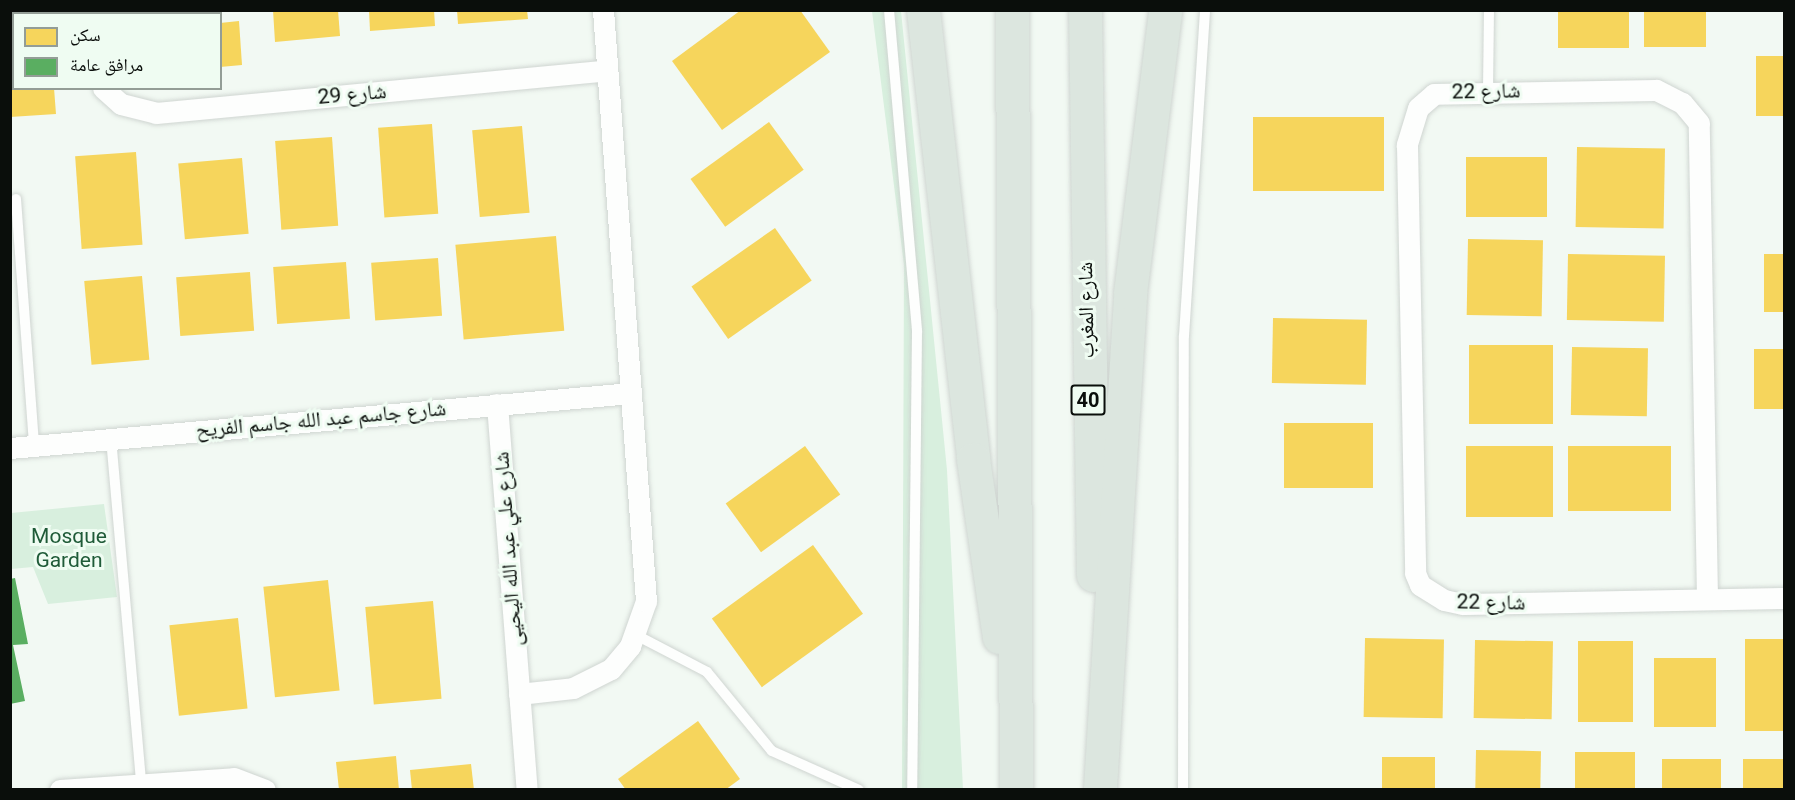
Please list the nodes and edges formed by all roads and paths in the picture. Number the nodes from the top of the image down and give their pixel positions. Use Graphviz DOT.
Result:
graph roads {
  1 [pos="603,10"];
  2 [pos="889,10"];
  3 [pos="923,10"];
  4 [pos="1012,10"];
  5 [pos="1085,10"];
  6 [pos="1165,10"];
  7 [pos="1205,10"];
  8 [pos="1489,10"];
  9 [pos="608,70"];
  10 [pos="106,90"];
  11 [pos="1488,91"];
  12 [pos="16,200"];
  13 [pos="631,393"];
  14 [pos="496,404"];
  15 [pos="111,438"];
  16 [pos="34,446"];
  17 [pos="10,448"];
  18 [pos="1707,598"];
  19 [pos="1785,598"];
  20 [pos="636,635"];
  21 [pos="519,694"];
  22 [pos="1016,753"];
  23 [pos="141,783"];
  24 [pos="60,789"];
  25 [pos="265,789"];
  26 [pos="527,789"];
  27 [pos="859,789"];
  28 [pos="912,789"];
  29 [pos="1016,789"];
  30 [pos="1100,789"];
  31 [pos="1183,789"];
  1 -- 9 [label="street"];
  2 -- 28 [label="lane"];
  3 -- 22 [label="highway"];
  4 -- 22 [label="highway"];
  5 -- 30 [label="highway, شارع المغرب / 40"];
  6 -- 30 [label="highway"];
  7 -- 31 [label="lane"];
  8 -- 11 [label="lane"];
  9 -- 10 [label="street, شارع 29"];
  9 -- 13 [label="street"];
  11 -- 18 [label="street, شارع 22"];
  11 -- 18 [label="street, شارع 22"];
  12 -- 16 [label="lane"];
  13 -- 14 [label="street, شارع جاسم عبد الله جاسم الفريح"];
  13 -- 20 [label="street"];
  14 -- 15 [label="street, شارع جاسم عبد الله جاسم الفريح"];
  14 -- 21 [label="street, شارع علي عبد الله اليحيى"];
  15 -- 16 [label="street, شارع جاسم عبد الله جاسم الفريح"];
  15 -- 23 [label="lane"];
  16 -- 17 [label="street, شارع جاسم عبد الله جاسم الفريح"];
  18 -- 19 [label="street, شارع 22"];
  20 -- 21 [label="street"];
  20 -- 27 [label="lane"];
  21 -- 26 [label="street, شارع علي عبد الله اليحيى"];
  22 -- 29 [label="highway"];
  23 -- 24 [label="street"];
  23 -- 25 [label="street"];
}
